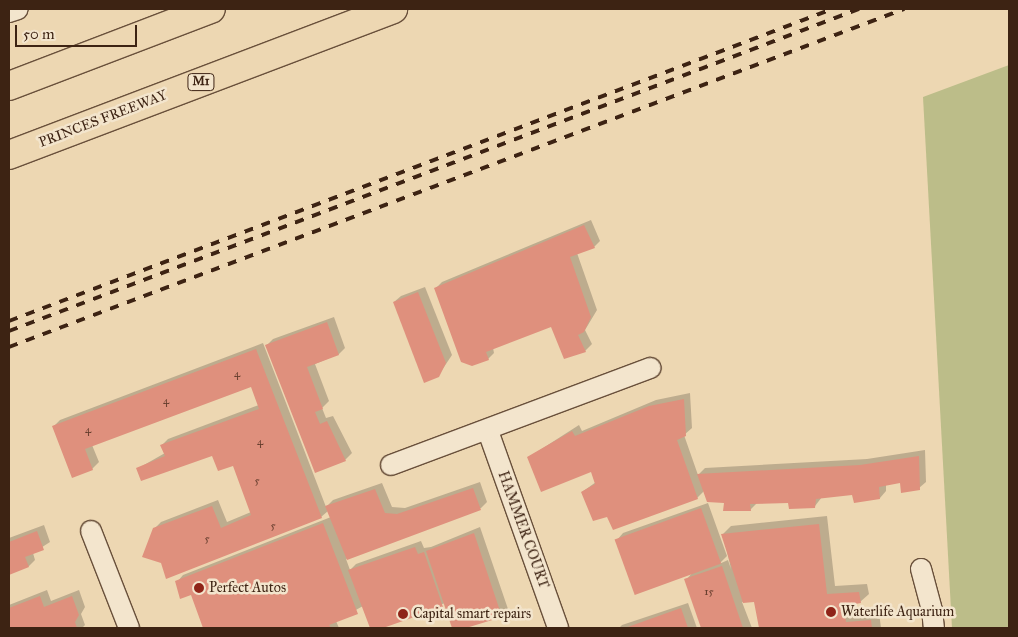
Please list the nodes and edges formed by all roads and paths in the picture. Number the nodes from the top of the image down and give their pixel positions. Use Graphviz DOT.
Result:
graph roads {
  1 [pos="18,9"];
  2 [pos="211,9"];
  3 [pos="393,9"];
  4 [pos="9,12"];
  5 [pos="9,86"];
  6 [pos="9,155"];
  7 [pos="650,368"];
  8 [pos="488,431"];
  9 [pos="391,466"];
  10 [pos="91,531"];
  11 [pos="920,569"];
  12 [pos="129,628"];
  13 [pos="558,628"];
  14 [pos="934,628"];
  1 -- 4 [label="street"];
  2 -- 5 [label="highway"];
  3 -- 6 [label="highway, PRINCES FREEWAY / M1"];
  7 -- 8 [label="street"];
  8 -- 9 [label="street"];
  8 -- 13 [label="street, HAMMER COURT"];
  10 -- 12 [label="street"];
  11 -- 14 [label="street"];
}
